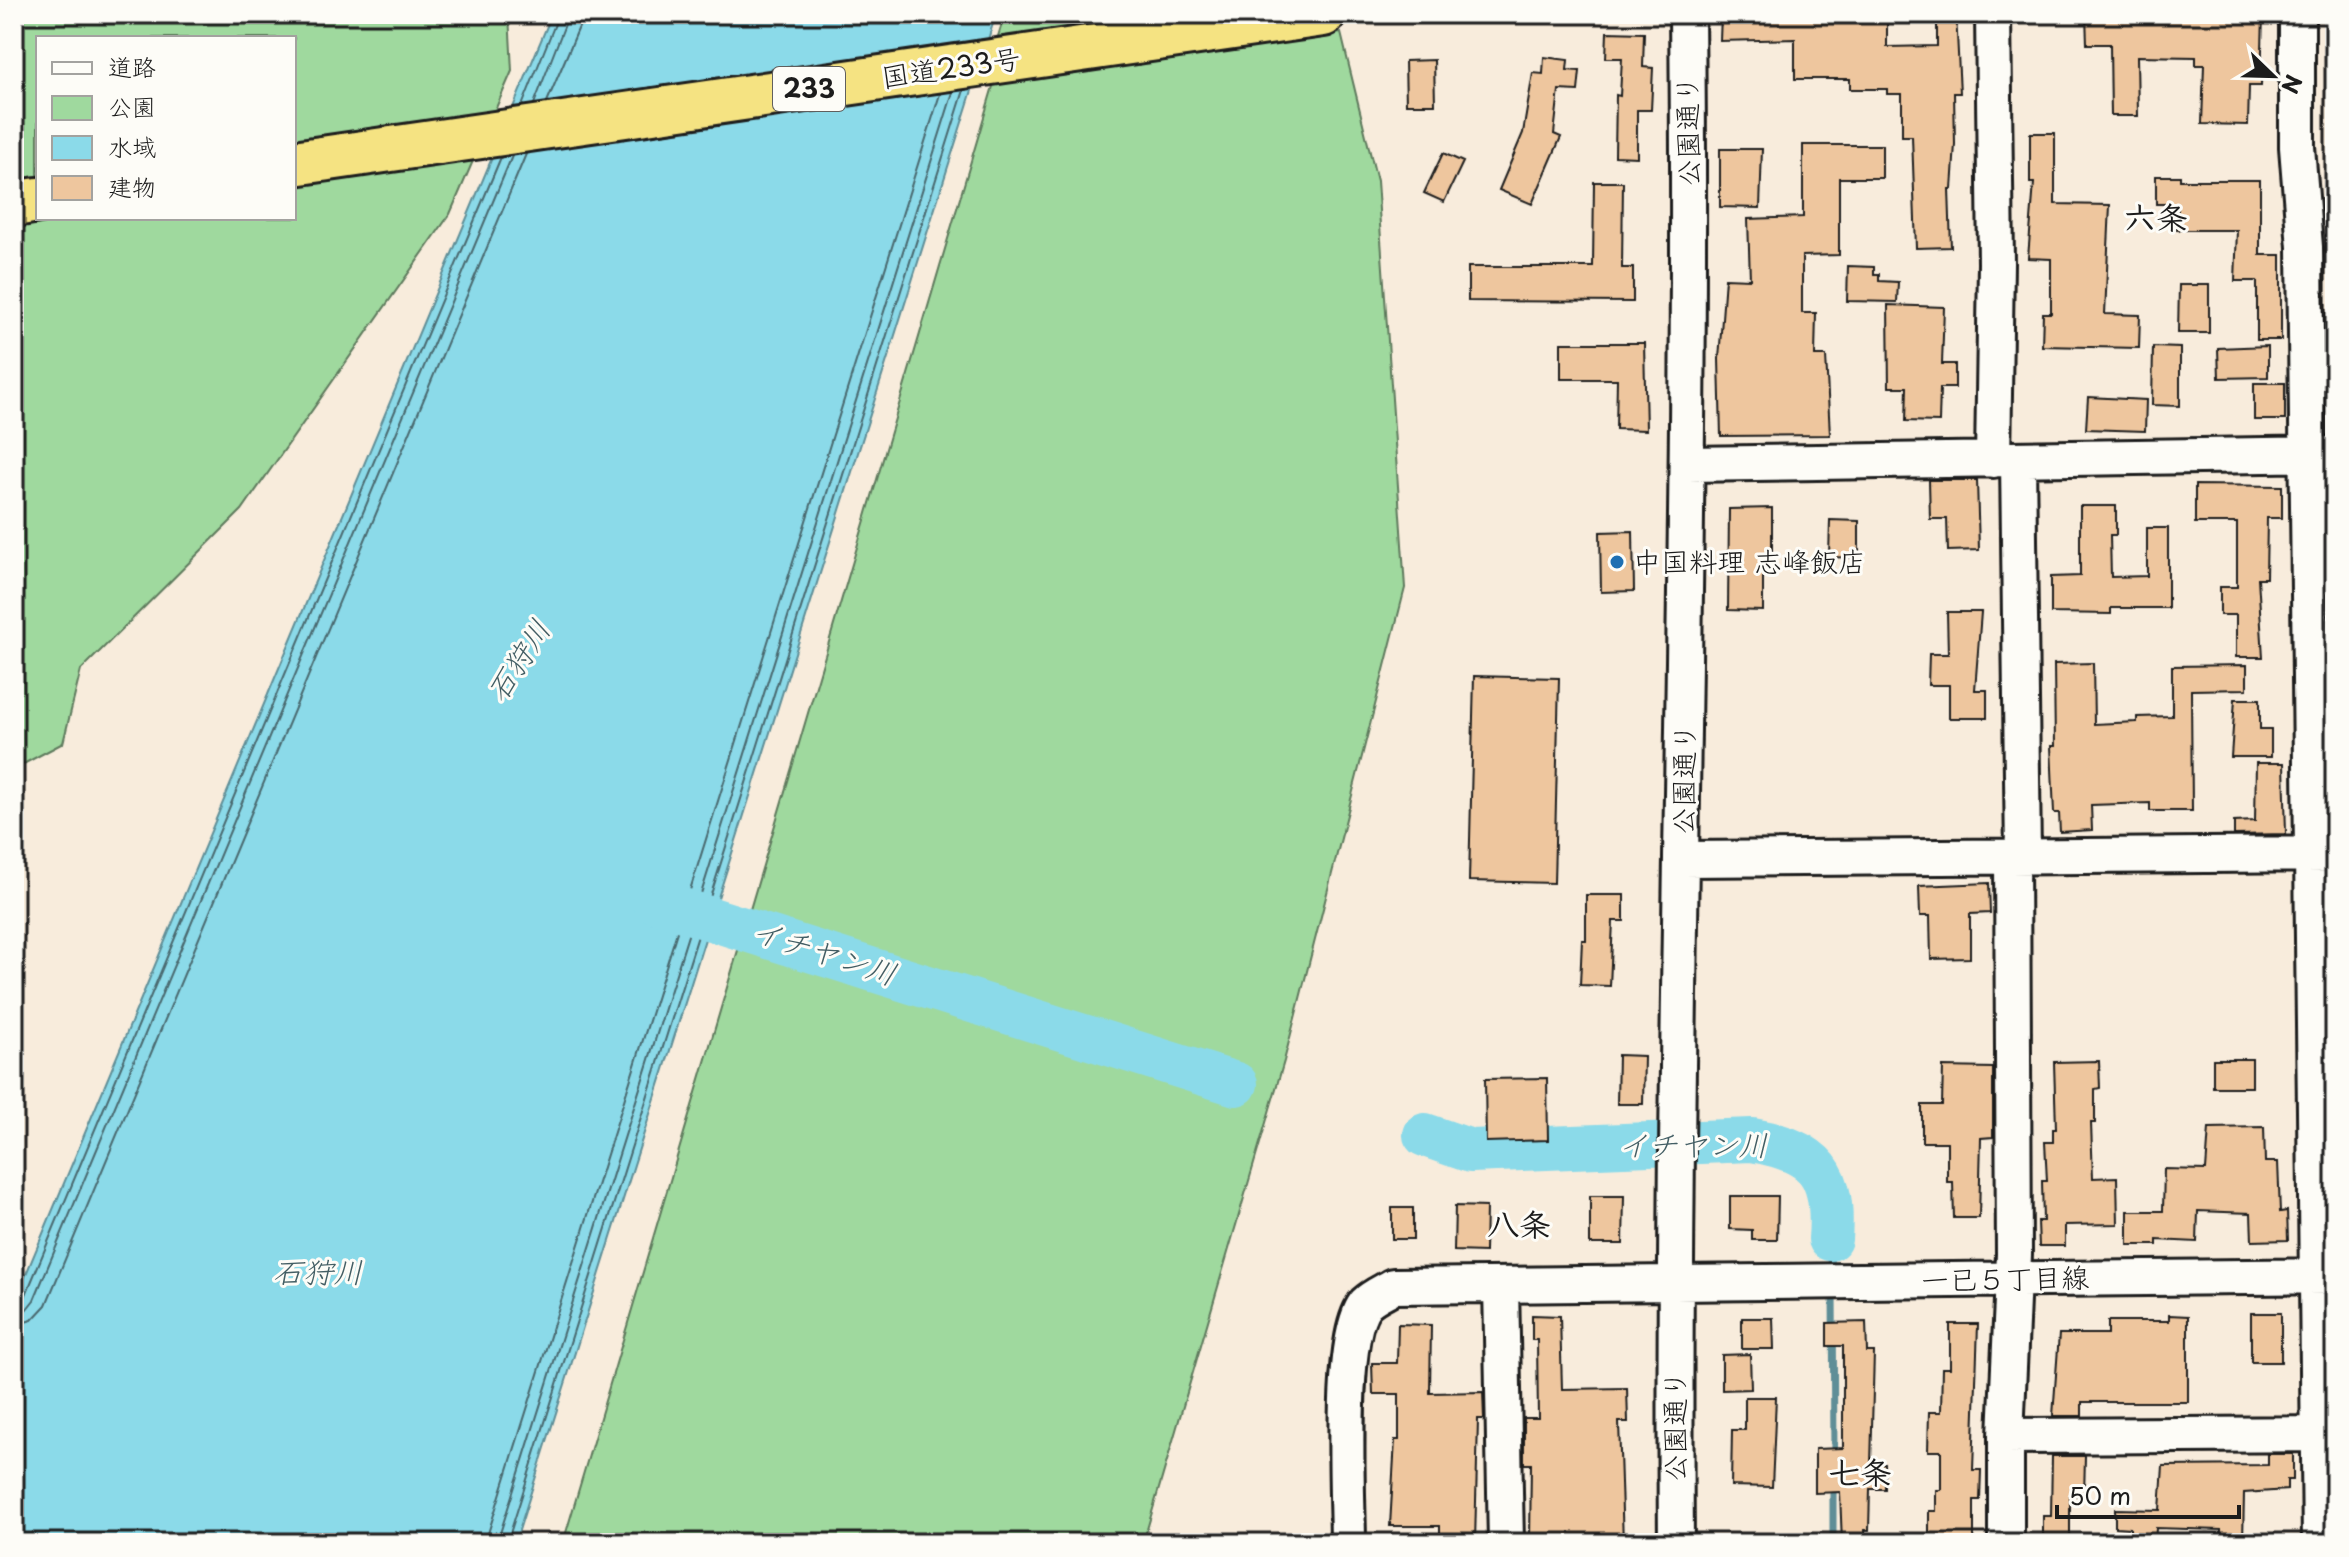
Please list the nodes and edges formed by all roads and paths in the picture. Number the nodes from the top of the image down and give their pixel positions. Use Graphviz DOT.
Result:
graph roads {
  1 [pos="1323,14"];
  2 [pos="1687,14"];
  3 [pos="1993,14"];
  4 [pos="2297,14"];
  5 [pos="296,163"];
  6 [pos="36,200"];
  7 [pos="14,204"];
  8 [pos="2322,455"];
  9 [pos="2006,460"];
  10 [pos="1688,464"];
  11 [pos="2323,854"];
  12 [pos="2017,856"];
  13 [pos="1683,859"];
  14 [pos="2325,1276"];
  15 [pos="2011,1279"];
  16 [pos="1675,1283"];
  17 [pos="1501,1285"];
  18 [pos="2318,1434"];
  19 [pos="2006,1436"];
  20 [pos="1348,1543"];
  21 [pos="1506,1543"];
  22 [pos="1676,1543"];
  23 [pos="2006,1543"];
  24 [pos="2320,1543"];
  1 -- 5 [label="highway, 国道233号 / 233"];
  2 -- 10 [label="street, 公園通り"];
  3 -- 9 [label="street"];
  4 -- 8 [label="street"];
  6 -- 7 [label="highway"];
  8 -- 9 [label="street"];
  8 -- 11 [label="street"];
  9 -- 10 [label="street"];
  9 -- 12 [label="street"];
  10 -- 13 [label="street, 公園通り"];
  11 -- 12 [label="street"];
  11 -- 14 [label="street"];
  12 -- 13 [label="street"];
  12 -- 15 [label="street"];
  13 -- 16 [label="street, 公園通り"];
  14 -- 15 [label="street, 一已５丁目線"];
  14 -- 18 [label="street"];
  15 -- 16 [label="street, 一已５丁目線"];
  15 -- 19 [label="street"];
  16 -- 17 [label="street, 一已５丁目線"];
  16 -- 22 [label="street, 公園通り"];
  17 -- 20 [label="street, 一已５丁目線"];
  17 -- 21 [label="street"];
  18 -- 19 [label="street"];
  18 -- 24 [label="street"];
  19 -- 23 [label="street"];
}
